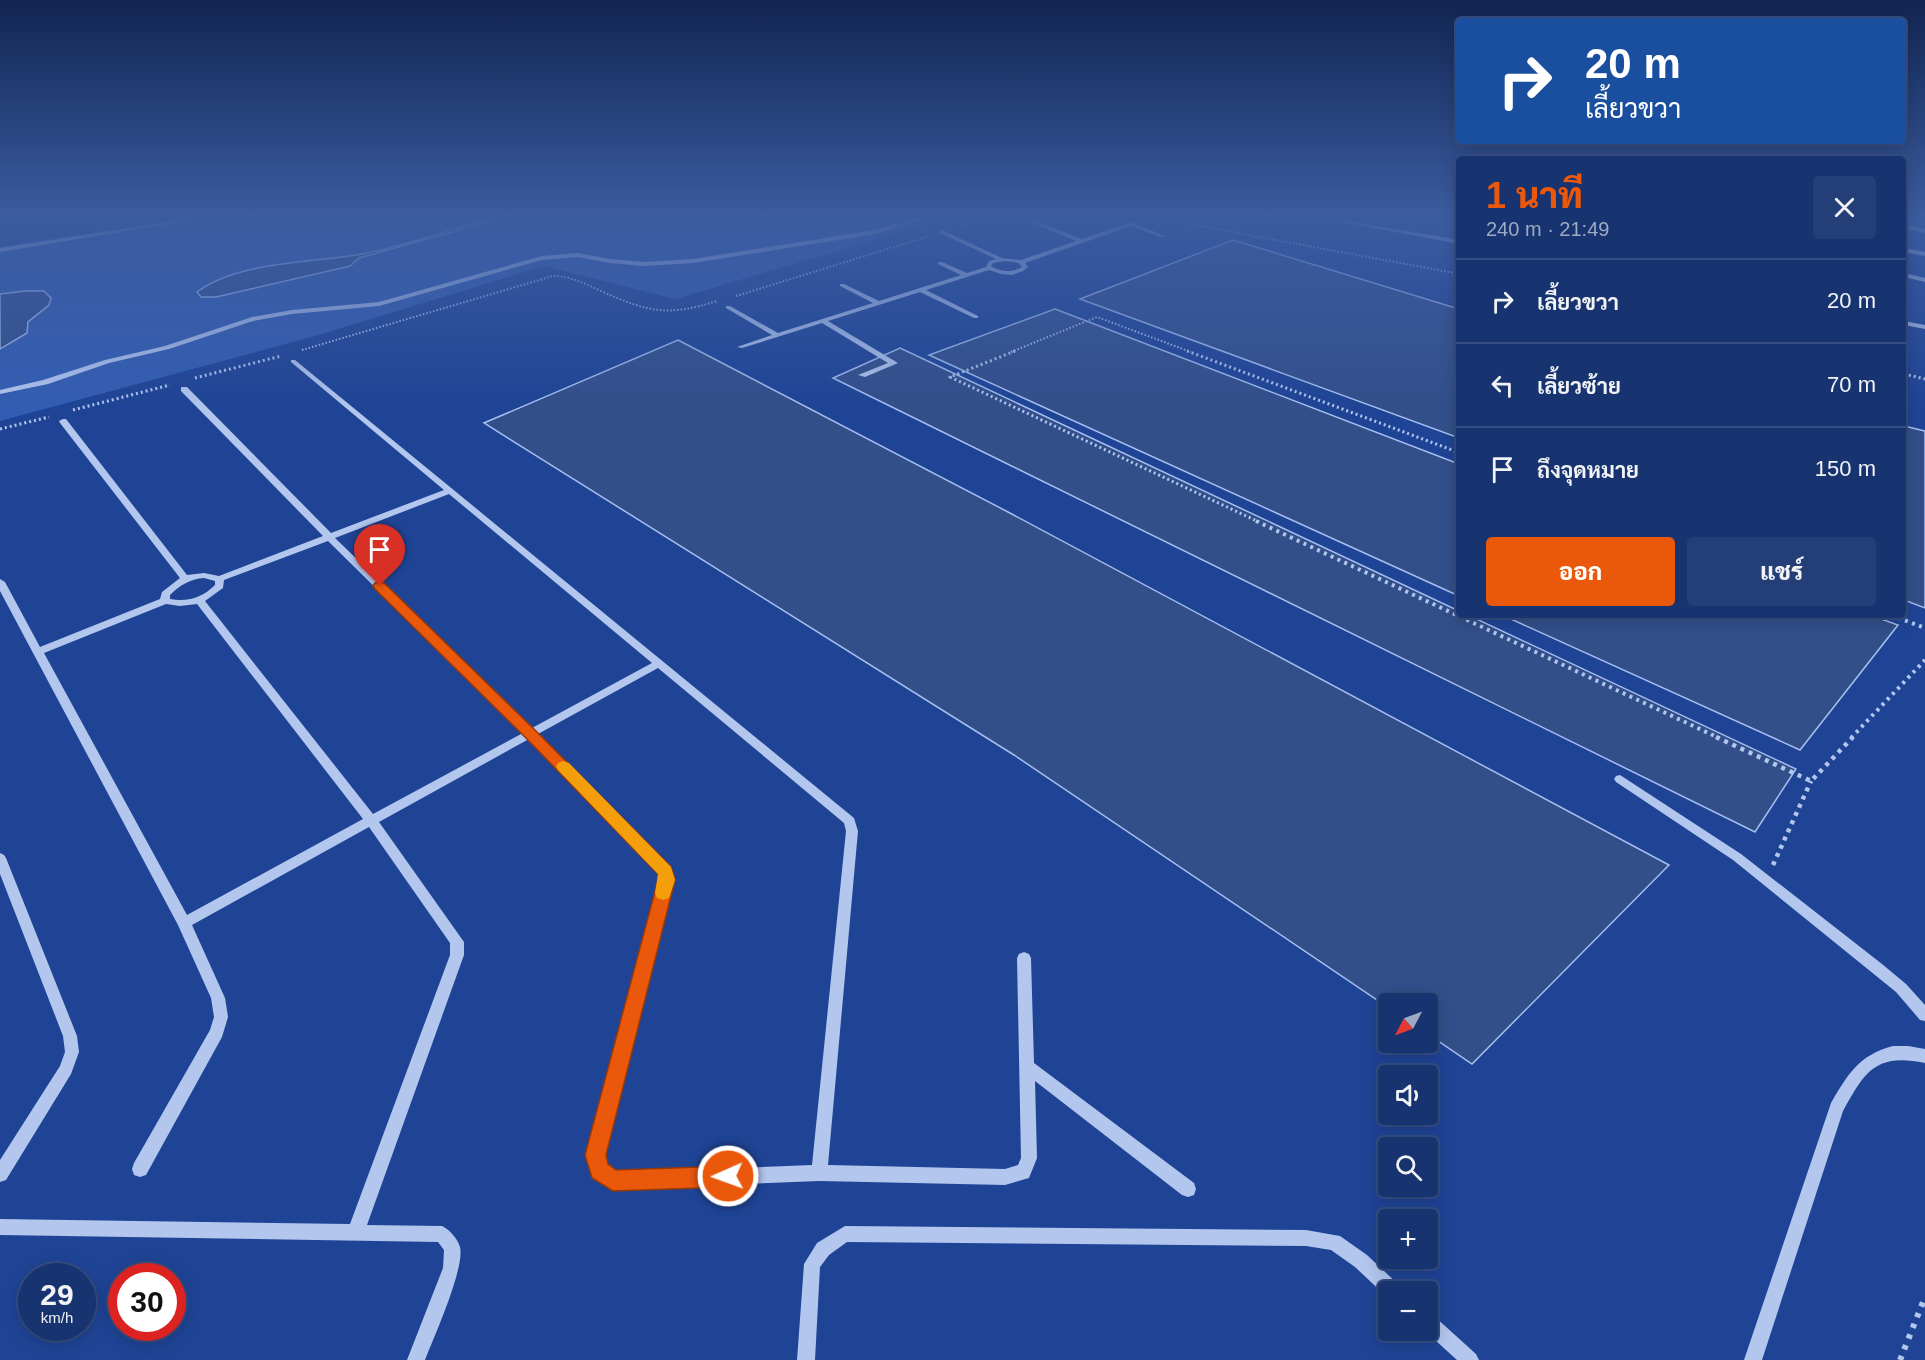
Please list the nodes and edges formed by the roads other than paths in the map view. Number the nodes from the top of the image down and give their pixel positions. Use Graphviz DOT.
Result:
graph roads {
  1 [pos="457,281"];
  2 [pos="947,281"];
  3 [pos="842,285"];
  4 [pos="921,290"];
  5 [pos="878,303"];
  6 [pos="728,307"];
  7 [pos="976,317"];
  8 [pos="823,321"];
  9 [pos="1906,323"];
  10 [pos="1925,327"];
  11 [pos="777,335"];
  12 [pos="740,347"];
  13 [pos="293,361"];
  14 [pos="862,375"];
  15 [pos="184,389"];
  16 [pos="0,392"];
  17 [pos="63,421"];
  18 [pos="450,490"];
  19 [pos="329,537"];
  20 [pos="185,579"];
  21 [pos="219,579"];
  22 [pos="0,582"];
  23 [pos="165,601"];
  24 [pos="200,601"];
  25 [pos="38,652"];
  26 [pos="660,663"];
  27 [pos="530,733"];
  28 [pos="1620,779"];
  29 [pos="372,822"];
  30 [pos="0,858"];
  31 [pos="184,924"];
  32 [pos="1024,958"];
  33 [pos="1925,1015"];
  34 [pos="1925,1056"];
  35 [pos="1028,1067"];
  36 [pos="140,1169"];
  37 [pos="819,1173"];
  38 [pos="0,1174"];
  39 [pos="1188,1189"];
  40 [pos="0,1227"];
  41 [pos="356,1231"];
  42 [pos="1382,1281"];
  43 [pos="1438,1331"];
  44 [pos="416,1360"];
  45 [pos="806,1360"];
  46 [pos="1470,1360"];
  47 [pos="1754,1360"];
  1 -- 16 [label="street"];
  2 -- 4 [label="street"];
  3 -- 5 [label="street"];
  4 -- 5 [label="street"];
  4 -- 7 [label="street"];
  5 -- 8 [label="street"];
  6 -- 11 [label="street"];
  8 -- 11 [label="street"];
  8 -- 14 [label="street"];
  9 -- 10 [label="street"];
  11 -- 12 [label="street"];
  13 -- 18 [label="street"];
  15 -- 19 [label="street"];
  17 -- 20 [label="street"];
  18 -- 19 [label="street"];
  18 -- 26 [label="street"];
  19 -- 21 [label="street"];
  19 -- 27 [label="street"];
  20 -- 21 [label="street"];
  20 -- 23 [label="street"];
  21 -- 24 [label="street"];
  22 -- 25 [label="street"];
  23 -- 24 [label="street"];
  23 -- 25 [label="street"];
  24 -- 29 [label="street"];
  25 -- 31 [label="street"];
  26 -- 27 [label="street"];
  26 -- 37 [label="street"];
  27 -- 29 [label="street"];
  27 -- 37 [label="street"];
  28 -- 33 [label="street"];
  29 -- 31 [label="street"];
  29 -- 41 [label="street"];
  30 -- 38 [label="street"];
  31 -- 36 [label="street"];
  32 -- 35 [label="street"];
  34 -- 47 [label="street"];
  35 -- 37 [label="street"];
  35 -- 39 [label="street"];
  40 -- 41 [label="street"];
  41 -- 44 [label="street"];
  42 -- 45 [label="street"];
  43 -- 46 [label="street"];
}
